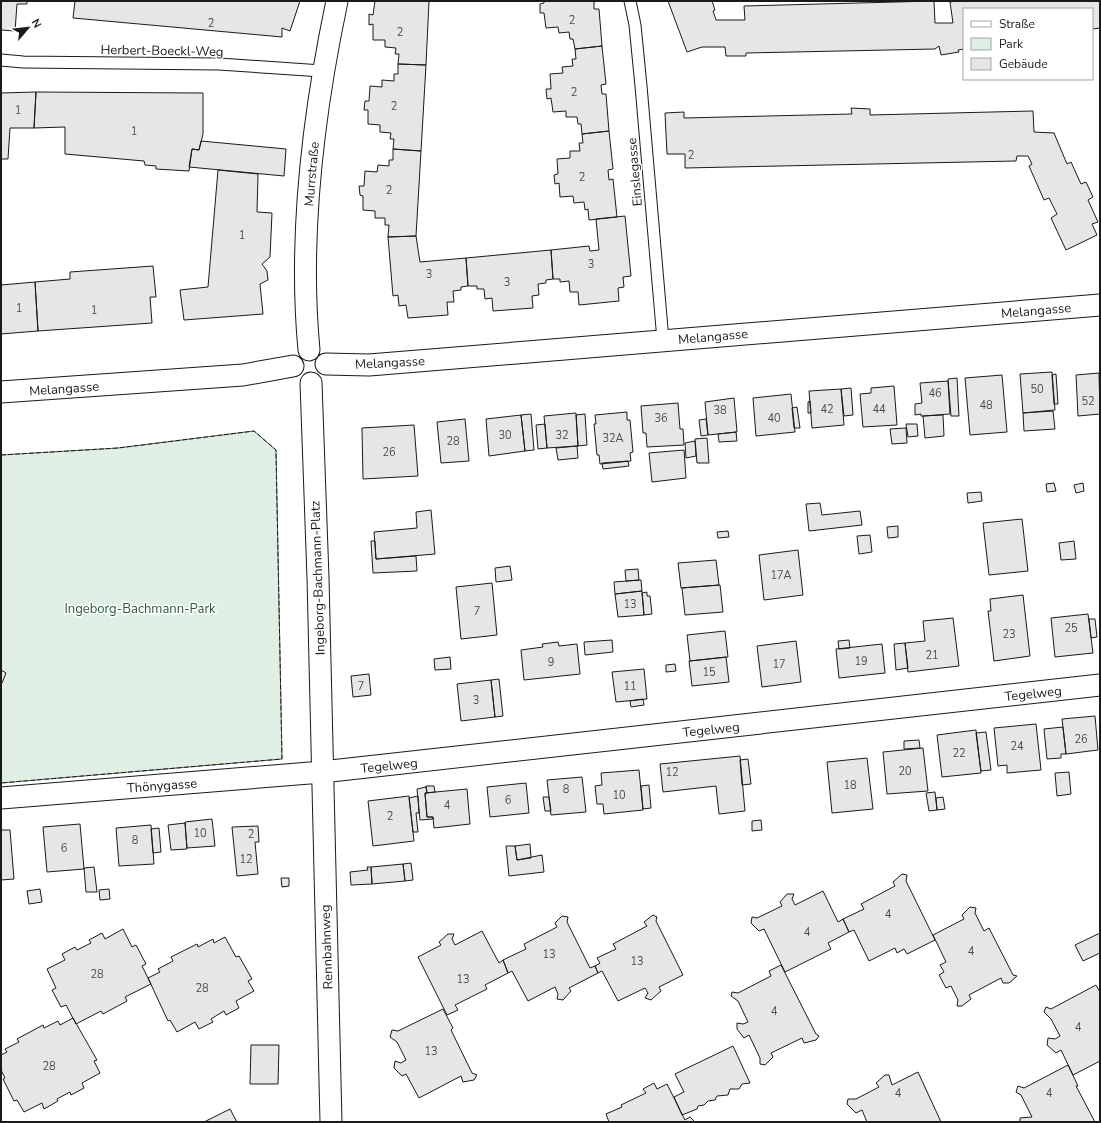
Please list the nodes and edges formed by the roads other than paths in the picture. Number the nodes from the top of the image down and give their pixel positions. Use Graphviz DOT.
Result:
graph roads {
  1 [pos="337,1"];
  2 [pos="630,1"];
  3 [pos="1,60"];
  4 [pos="322,71"];
  5 [pos="1100,305"];
  6 [pos="663,340"];
  7 [pos="309,350"];
  8 [pos="326,364"];
  9 [pos="293,366"];
  10 [pos="311,383"];
  11 [pos="1,392"];
  12 [pos="1100,685"];
  13 [pos="322,772"];
  14 [pos="1,798"];
  15 [pos="331,1122"];
  1 -- 4 [label="street, Murrstraße"];
  2 -- 6 [label="lane, Einslegasse"];
  3 -- 4 [label="lane, Herbert-Boeckl-Weg"];
  4 -- 7 [label="street, Murrstraße"];
  5 -- 6 [label="street, Melangasse"];
  6 -- 8 [label="street, Melangasse"];
  7 -- 8 [label="street"];
  7 -- 9 [label="street"];
  8 -- 10 [label="street"];
  9 -- 10 [label="street"];
  9 -- 11 [label="street, Melangasse"];
  10 -- 13 [label="street, Ingeborg-Bachmann-Platz"];
  12 -- 13 [label="street, Tegelweg"];
  13 -- 14 [label="street, Thönygasse"];
  13 -- 15 [label="street, Rennbahnweg"];
}
